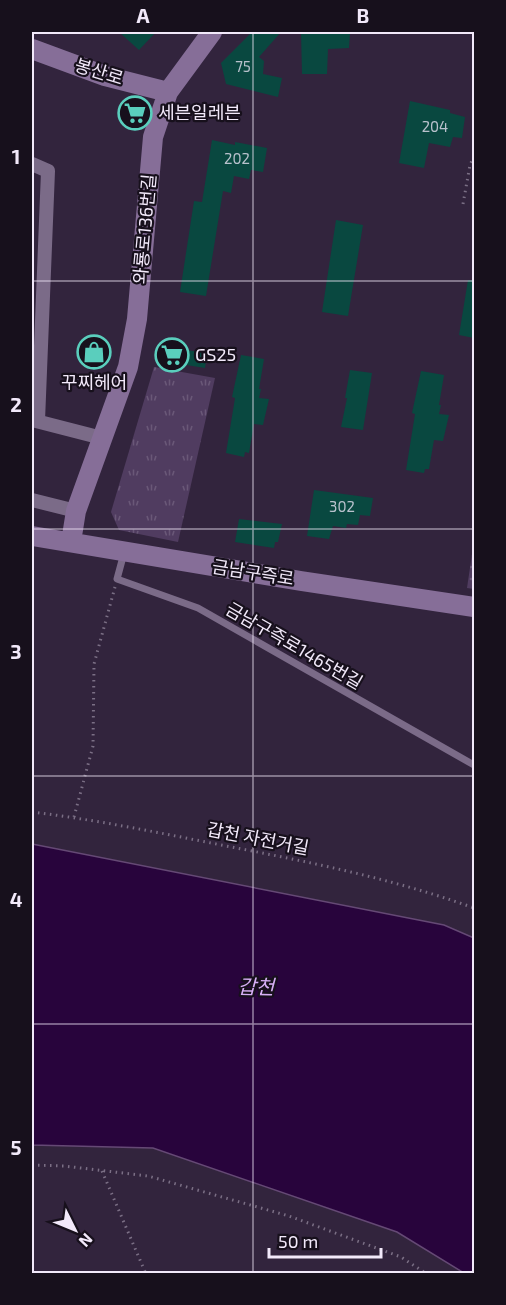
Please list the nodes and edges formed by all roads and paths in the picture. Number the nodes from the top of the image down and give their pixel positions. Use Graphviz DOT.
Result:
graph roads {
  1 [pos="212,32"];
  2 [pos="32,50"];
  3 [pos="168,92"];
  4 [pos="474,156"];
  5 [pos="32,164"];
  6 [pos="474,175"];
  7 [pos="469,176"];
  8 [pos="464,204"];
  9 [pos="35,421"];
  10 [pos="102,438"];
  11 [pos="32,500"];
  12 [pos="76,511"];
  13 [pos="32,536"];
  14 [pos="71,542"];
  15 [pos="124,553"];
  16 [pos="117,579"];
  17 [pos="474,607"];
  18 [pos="474,765"];
  19 [pos="32,813"];
  20 [pos="74,817"];
  21 [pos="474,908"];
  22 [pos="32,1165"];
  23 [pos="102,1171"];
  24 [pos="146,1274"];
  25 [pos="427,1274"];
  1 -- 3 [label="main road, 와룡로136번길"];
  2 -- 3 [label="main road, 봉산로"];
  3 -- 10 [label="main road, 와룡로136번길"];
  4 -- 7 [label="path"];
  5 -- 9 [label="street"];
  6 -- 7 [label="path"];
  7 -- 8 [label="path"];
  9 -- 10 [label="street"];
  10 -- 12 [label="main road, 와룡로136번길"];
  11 -- 12 [label="street"];
  12 -- 14 [label="main road, 와룡로136번길"];
  13 -- 14 [label="main road, 금남구즉로"];
  14 -- 15 [label="main road, 금남구즉로"];
  15 -- 16 [label="lane"];
  15 -- 17 [label="main road, 금남구즉로"];
  16 -- 18 [label="lane, 금남구즉로1465번길"];
  16 -- 20 [label="path"];
  19 -- 20 [label="path, 갑천 자전거길"];
  20 -- 21 [label="path, 갑천 자전거길"];
  22 -- 23 [label="path"];
  23 -- 24 [label="path"];
  23 -- 25 [label="path"];
}
